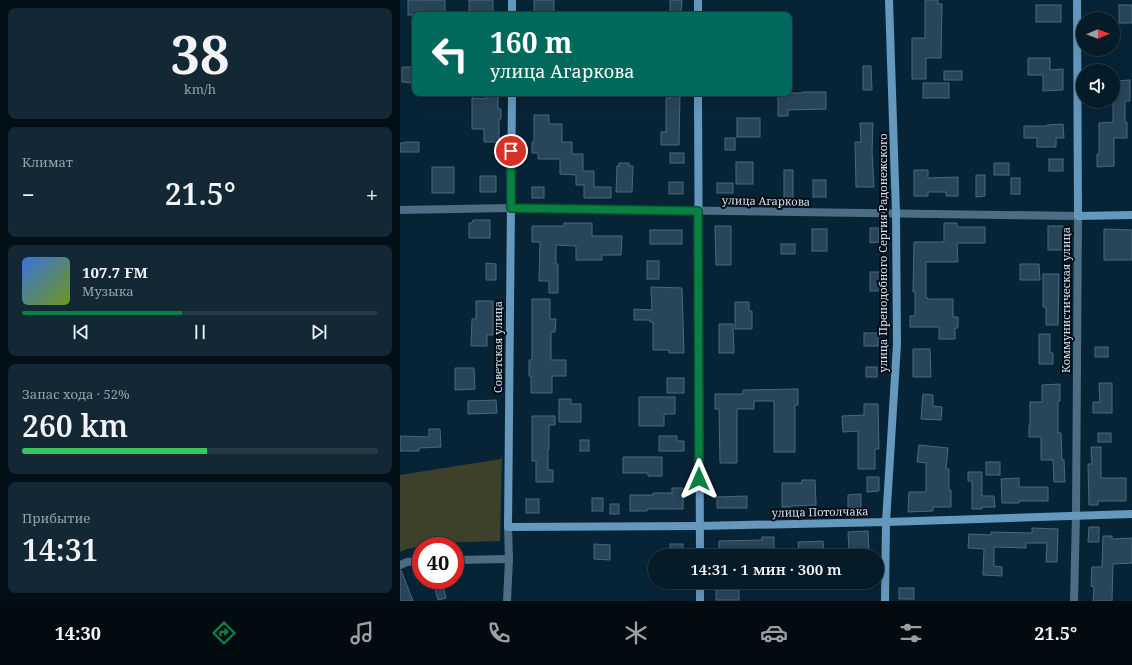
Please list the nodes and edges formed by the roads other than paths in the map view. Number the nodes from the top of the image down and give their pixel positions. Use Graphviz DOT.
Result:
graph roads {
  1 [pos="512,0"];
  2 [pos="698,0"];
  3 [pos="890,0"];
  4 [pos="1077,0"];
  5 [pos="512,12"];
  6 [pos="698,12"];
  7 [pos="512,96"];
  8 [pos="698,96"];
  9 [pos="511,208"];
  10 [pos="400,210"];
  11 [pos="698,211"];
  12 [pos="896,213"];
  13 [pos="1132,215"];
  14 [pos="1078,216"];
  15 [pos="1132,514"];
  16 [pos="1076,515"];
  17 [pos="886,522"];
  18 [pos="699,526"];
  19 [pos="508,527"];
  20 [pos="700,549"];
  21 [pos="509,559"];
  22 [pos="464,560"];
  23 [pos="412,562"];
  24 [pos="400,565"];
  25 [pos="700,589"];
  26 [pos="507,601"];
  27 [pos="700,601"];
  28 [pos="885,601"];
  29 [pos="1074,601"];
  1 -- 5 [label="street"];
  2 -- 6 [label="street"];
  3 -- 12 [label="street, улица Преподобного Сергия Радонежского"];
  4 -- 14 [label="street, Коммунистическая улица"];
  7 -- 9 [label="street, Советская улица"];
  8 -- 11 [label="street"];
  9 -- 10 [label="street, улица Агаркова"];
  9 -- 11 [label="street, улица Агаркова"];
  9 -- 19 [label="street, Советская улица"];
  11 -- 12 [label="street, улица Агаркова"];
  11 -- 18 [label="street"];
  12 -- 14 [label="street, улица Агаркова"];
  12 -- 17 [label="street, улица Преподобного Сергия Радонежского"];
  13 -- 14 [label="street, улица Агаркова"];
  14 -- 16 [label="street, Коммунистическая улица"];
  15 -- 16 [label="street, улица Потолчака"];
  16 -- 17 [label="street, улица Потолчака"];
  16 -- 29 [label="street, Коммунистическая улица"];
  17 -- 18 [label="street, улица Потолчака"];
  17 -- 28 [label="street, улица Преподобного Сергия Радонежского"];
  18 -- 19 [label="street, улица Потолчака"];
  18 -- 20 [label="street"];
  19 -- 21 [label="street, Советская улица"];
  21 -- 22 [label="street"];
  21 -- 26 [label="street, Советская улица"];
  23 -- 24 [label="street"];
  25 -- 27 [label="street"];
}
